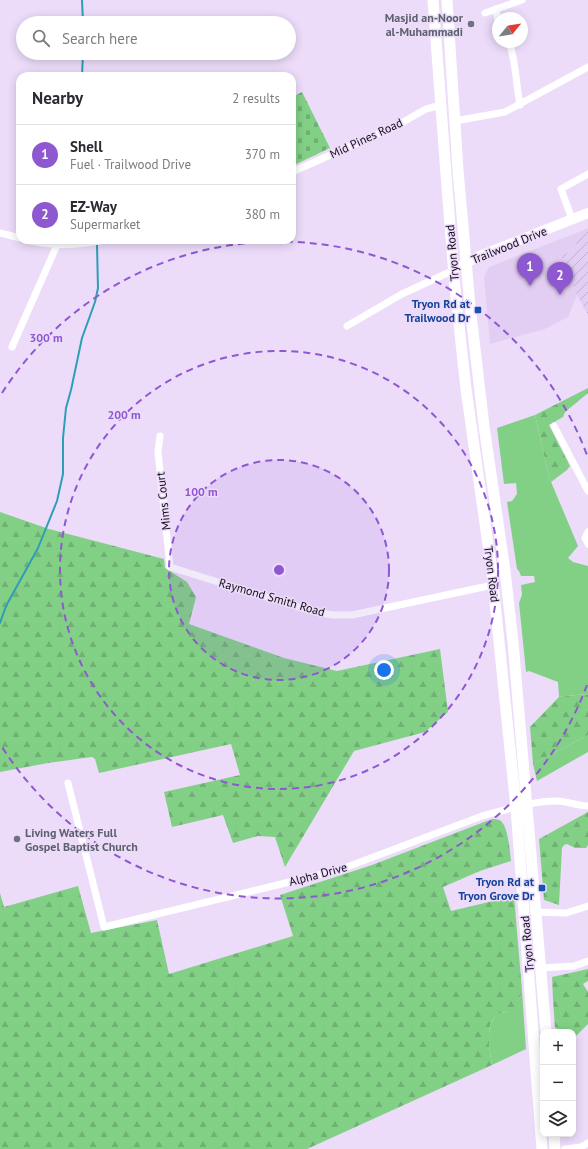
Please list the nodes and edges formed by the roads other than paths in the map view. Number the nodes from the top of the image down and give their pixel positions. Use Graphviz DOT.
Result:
graph roads {
  1 [pos="433,0"];
  2 [pos="447,0"];
  3 [pos="522,0"];
  4 [pos="496,9"];
  5 [pos="496,12"];
  6 [pos="485,13"];
  7 [pos="510,48"];
  8 [pos="588,67"];
  9 [pos="441,105"];
  10 [pos="520,105"];
  11 [pos="455,121"];
  12 [pos="296,170"];
  13 [pos="588,174"];
  14 [pos="588,213"];
  15 [pos="572,220"];
  16 [pos="0,233"];
  17 [pos="16,237"];
  18 [pos="49,244"];
  19 [pos="67,244"];
  20 [pos="57,245"];
  21 [pos="466,263"];
  22 [pos="454,270"];
  23 [pos="346,326"];
  24 [pos="12,347"];
  25 [pos="554,426"];
  26 [pos="160,436"];
  27 [pos="588,490"];
  28 [pos="588,532"];
  29 [pos="588,544"];
  30 [pos="170,566"];
  31 [pos="493,585"];
  32 [pos="68,783"];
  33 [pos="521,806"];
  34 [pos="588,806"];
  35 [pos="588,906"];
  36 [pos="535,912"];
  37 [pos="588,961"];
  38 [pos="540,968"];
  39 [pos="546,1029"];
  40 [pos="554,1137"];
  41 [pos="588,1142"];
  42 [pos="583,1148"];
  43 [pos="542,1149"];
  44 [pos="555,1149"];
  45 [pos="565,1149"];
  1 -- 9 [label="main road, Tryon Road"];
  2 -- 11 [label="main road, Tryon Road"];
  3 -- 4 [label="street"];
  4 -- 5 [label="street"];
  4 -- 6 [label="street"];
  7 -- 10 [label="street"];
  8 -- 10 [label="street"];
  9 -- 12 [label="street, Mid Pines Road"];
  9 -- 22 [label="main road, Tryon Road"];
  10 -- 11 [label="street"];
  11 -- 21 [label="main road, Tryon Road"];
  13 -- 15 [label="street"];
  14 -- 15 [label="street, Trailwood Drive"];
  15 -- 21 [label="street, Trailwood Drive"];
  16 -- 17 [label="street"];
  18 -- 20 [label="street"];
  19 -- 20 [label="street"];
  20 -- 24 [label="street"];
  21 -- 22 [label="street, Trailwood Drive"];
  21 -- 33 [label="main road, Tryon Road"];
  22 -- 23 [label="street, Trailwood Drive"];
  22 -- 31 [label="main road, Tryon Road"];
  25 -- 27 [label="street"];
  26 -- 30 [label="street, Mims Court"];
  28 -- 29 [label="street"];
  30 -- 31 [label="street, Raymond Smith Road"];
  31 -- 33 [label="main road, Tryon Road"];
  32 -- 33 [label="street, Alpha Drive"];
  33 -- 34 [label="street, Alpha Drive"];
  33 -- 36 [label="main road, Tryon Road"];
  33 -- 43 [label="main road, Tryon Road"];
  35 -- 36 [label="street"];
  36 -- 38 [label="main road, Tryon Road"];
  37 -- 38 [label="street"];
  38 -- 39 [label="main road, Tryon Road"];
  40 -- 44 [label="main road"];
  41 -- 42 [label="street"];
  42 -- 45 [label="street"];
}
